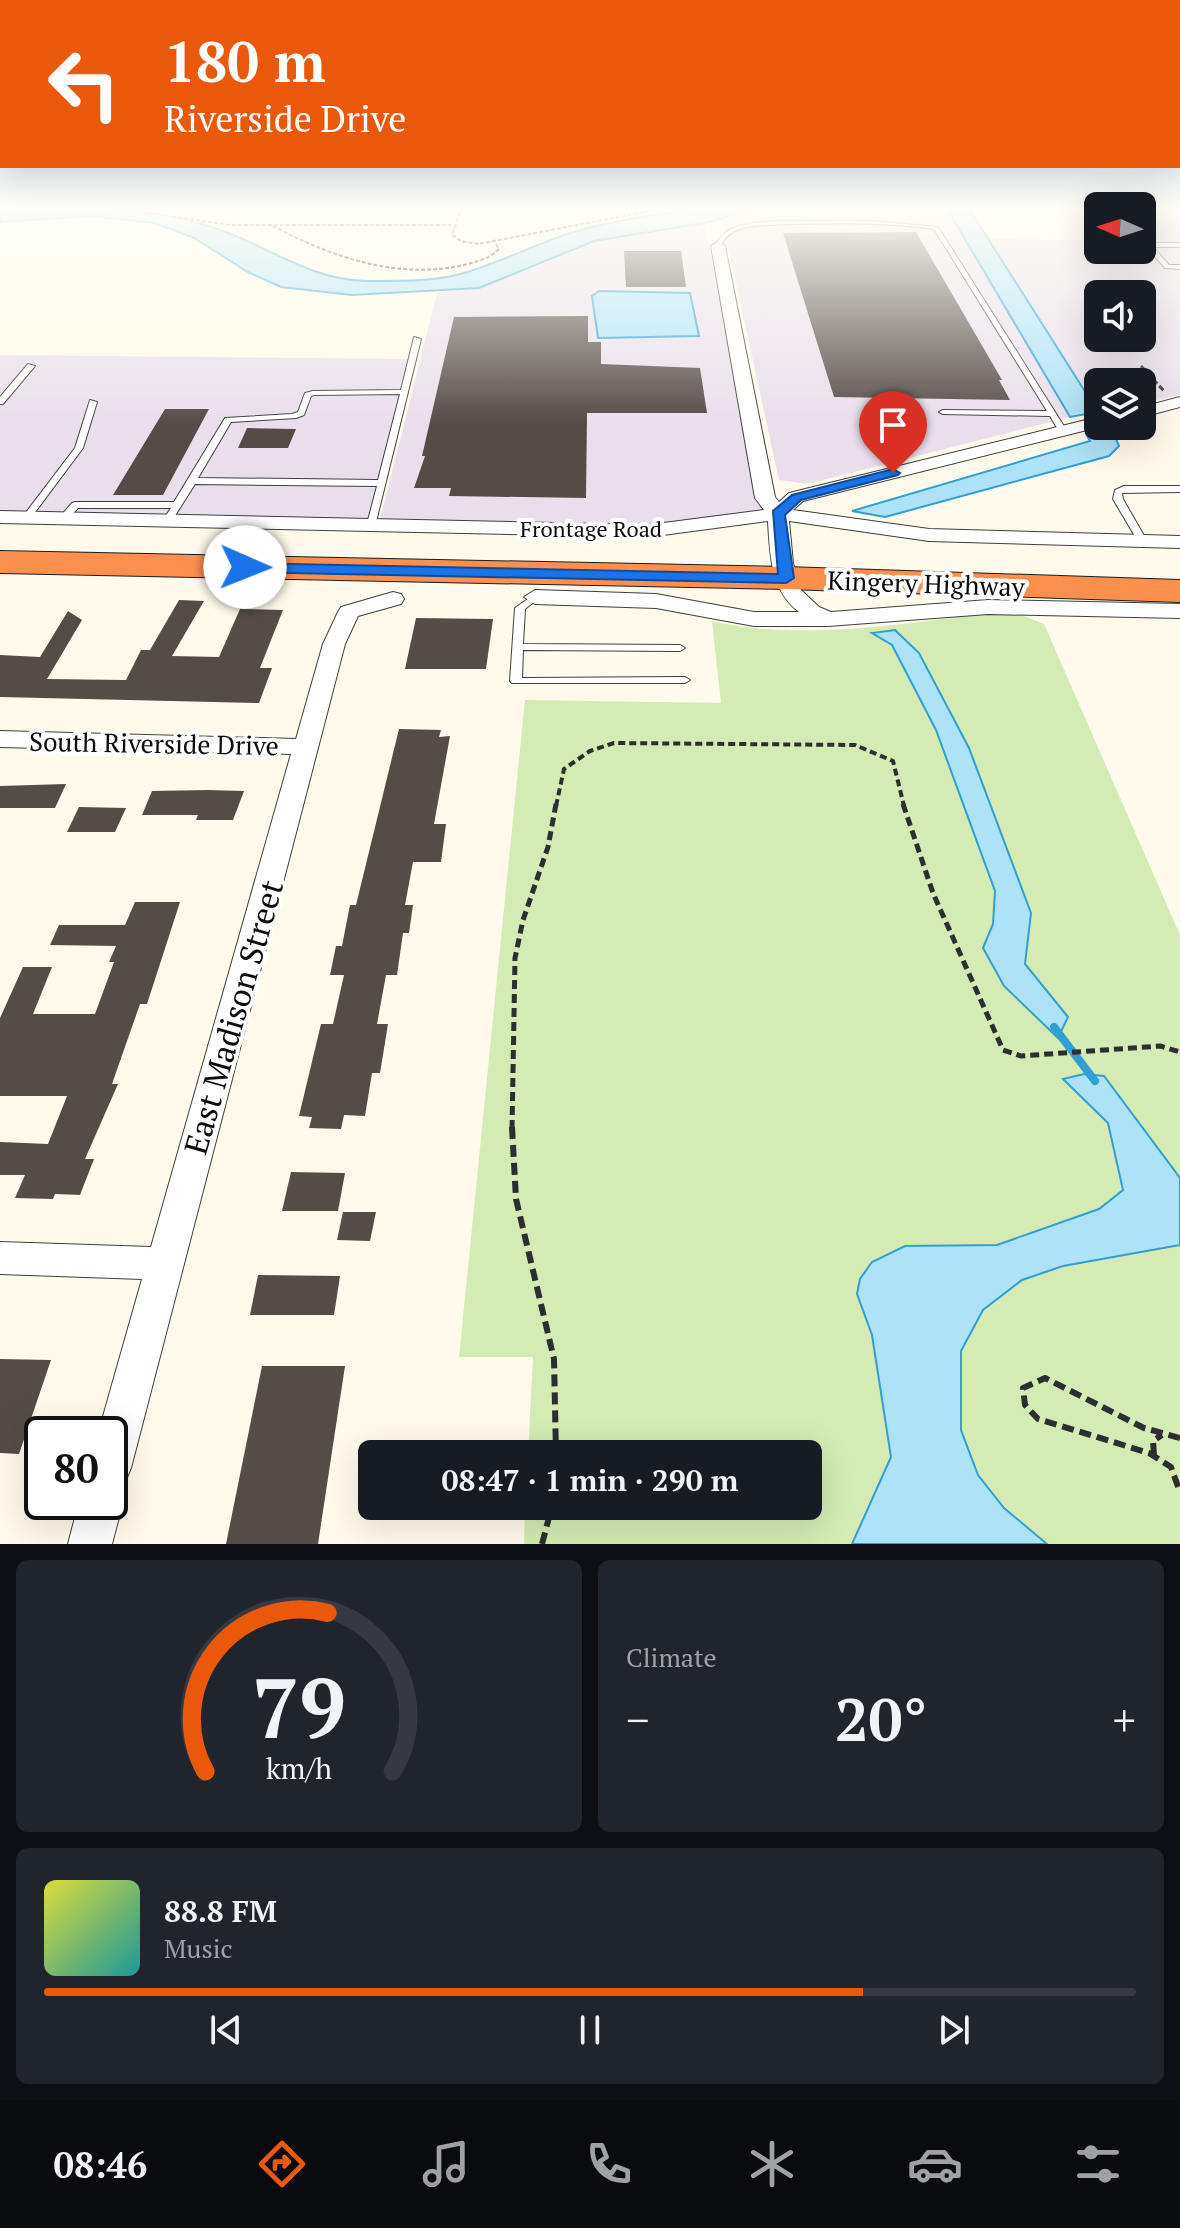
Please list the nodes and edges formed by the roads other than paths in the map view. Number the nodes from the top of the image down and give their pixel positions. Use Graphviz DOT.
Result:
graph roads {
  1 [pos="724,279"];
  2 [pos="968,279"];
  3 [pos="417,339"];
  4 [pos="31,366"];
  5 [pos="405,392"];
  6 [pos="0,402"];
  7 [pos="93,402"];
  8 [pos="1179,403"];
  9 [pos="1156,409"];
  10 [pos="943,412"];
  11 [pos="1052,414"];
  12 [pos="1084,426"];
  13 [pos="1063,431"];
  14 [pos="192,481"];
  15 [pos="382,483"];
  16 [pos="1180,489"];
  17 [pos="173,512"];
  18 [pos="778,514"];
  19 [pos="0,517"];
  20 [pos="372,524"];
  21 [pos="13,526"];
  22 [pos="1142,541"];
  23 [pos="1180,542"];
  24 [pos="1180,560"];
  25 [pos="0,562"];
  26 [pos="784,565"];
  27 [pos="1180,591"];
  28 [pos="535,597"];
  29 [pos="393,599"];
  30 [pos="1180,611"];
  31 [pos="828,619"];
  32 [pos="518,647"];
  33 [pos="680,648"];
  34 [pos="685,680"];
  35 [pos="0,739"];
  36 [pos="308,747"];
  37 [pos="0,1258"];
  38 [pos="164,1264"];
  39 [pos="124,1416"];
  40 [pos="96,1520"];
  41 [pos="90,1544"];
  1 -- 18 [label="street"];
  2 -- 11 [label="lane"];
  3 -- 5 [label="lane"];
  4 -- 6 [label="lane"];
  5 -- 14 [label="lane"];
  5 -- 15 [label="lane"];
  7 -- 21 [label="lane"];
  8 -- 9 [label="street"];
  10 -- 11 [label="lane"];
  11 -- 13 [label="lane"];
  12 -- 13 [label="street"];
  13 -- 18 [label="street"];
  14 -- 15 [label="lane"];
  14 -- 17 [label="lane"];
  15 -- 20 [label="lane"];
  16 -- 22 [label="lane"];
  17 -- 20 [label="street, Frontage Road"];
  17 -- 21 [label="street, Frontage Road"];
  18 -- 20 [label="street, Frontage Road"];
  18 -- 22 [label="street, Frontage Road"];
  18 -- 26 [label="street"];
  19 -- 21 [label="street, Frontage Road"];
  21 -- 26 [label="highway, Kingery Highway"];
  22 -- 23 [label="street, Frontage Road"];
  24 -- 26 [label="highway, Kingery Highway"];
  25 -- 26 [label="highway, Kingery Highway"];
  26 -- 27 [label="highway, Kingery Highway"];
  26 -- 31 [label="street"];
  28 -- 31 [label="street"];
  28 -- 32 [label="lane"];
  29 -- 36 [label="street, East Madison Street"];
  30 -- 31 [label="street"];
  32 -- 33 [label="lane"];
  32 -- 34 [label="lane"];
  35 -- 36 [label="street, South Riverside Drive"];
  36 -- 38 [label="street, East Madison Street"];
  37 -- 38 [label="street"];
  38 -- 39 [label="street, East Madison Street"];
  40 -- 41 [label="street"];
}
